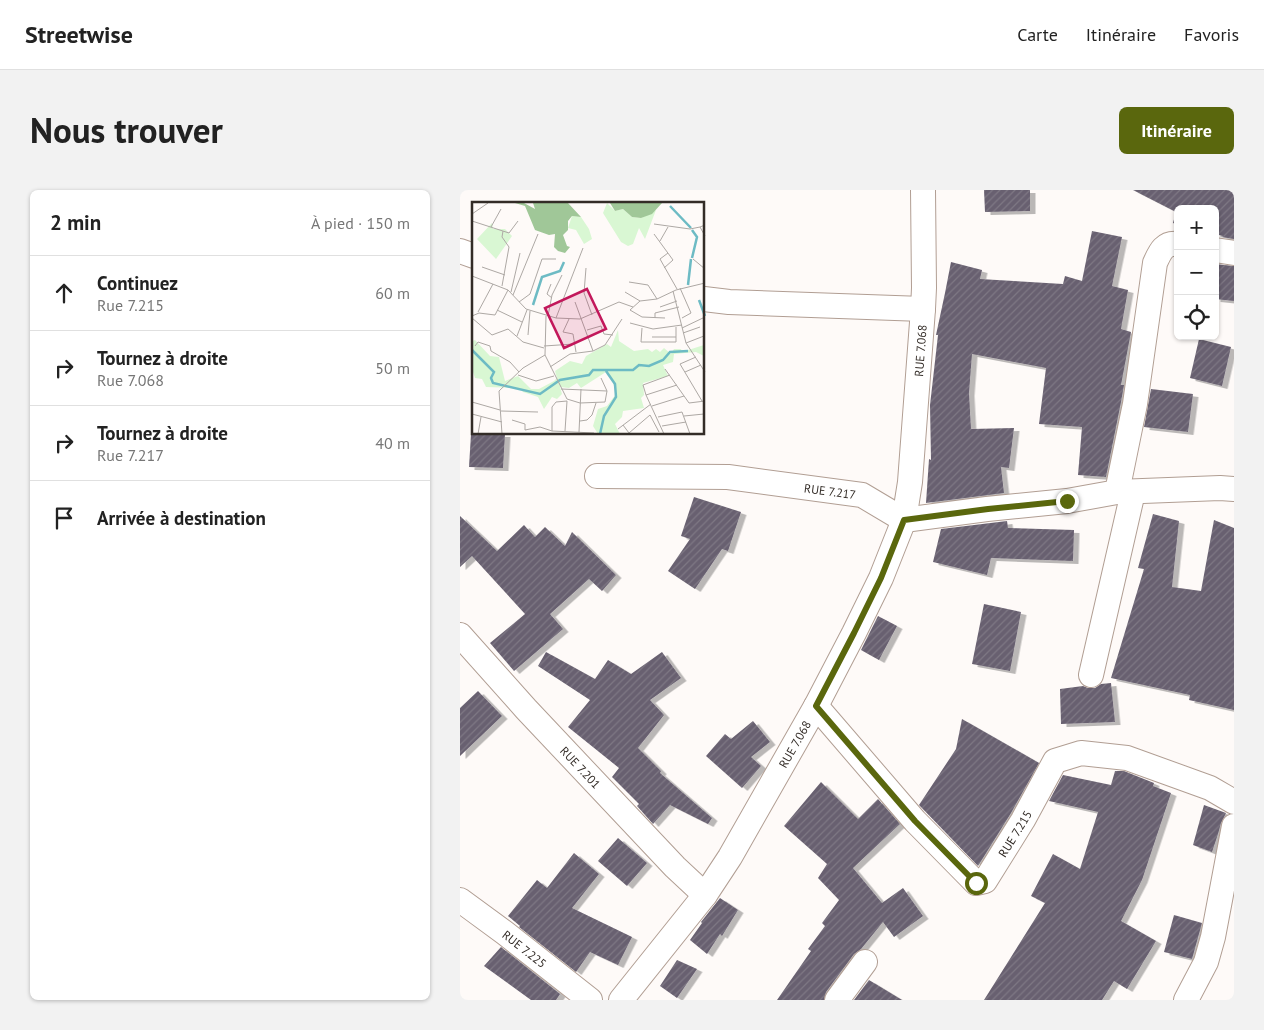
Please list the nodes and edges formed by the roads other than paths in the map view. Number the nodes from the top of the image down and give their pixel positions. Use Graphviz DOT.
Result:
graph roads {
  1 [pos="922,190"];
  2 [pos="1174,244"];
  3 [pos="460,251"];
  4 [pos="1219,251"];
  5 [pos="1234,253"];
  6 [pos="472,255"];
  7 [pos="705,299"];
  8 [pos="922,309"];
  9 [pos="596,476"];
  10 [pos="1234,489"];
  11 [pos="1125,492"];
  12 [pos="904,520"];
  13 [pos="460,635"];
  14 [pos="1091,675"];
  15 [pos="816,706"];
  16 [pos="1234,802"];
  17 [pos="1234,826"];
  18 [pos="705,895"];
  19 [pos="460,900"];
  20 [pos="865,962"];
  21 [pos="590,1000"];
  22 [pos="621,1000"];
  23 [pos="836,1000"];
  24 [pos="1186,1000"];
  1 -- 8 [label="street, RUE 7.068"];
  2 -- 11 [label="street"];
  3 -- 6 [label="street"];
  4 -- 5 [label="street"];
  7 -- 8 [label="street"];
  8 -- 12 [label="street, RUE 7.068"];
  9 -- 12 [label="street, RUE 7.217"];
  10 -- 11 [label="street"];
  11 -- 12 [label="street"];
  11 -- 14 [label="street"];
  12 -- 15 [label="street, RUE 7.068"];
  13 -- 18 [label="street, RUE 7.201"];
  15 -- 16 [label="street, RUE 7.215"];
  15 -- 18 [label="street, RUE 7.068"];
  17 -- 24 [label="street"];
  18 -- 22 [label="street, RUE 7.068"];
  19 -- 21 [label="street, RUE 7.225"];
  20 -- 23 [label="street"];
}
